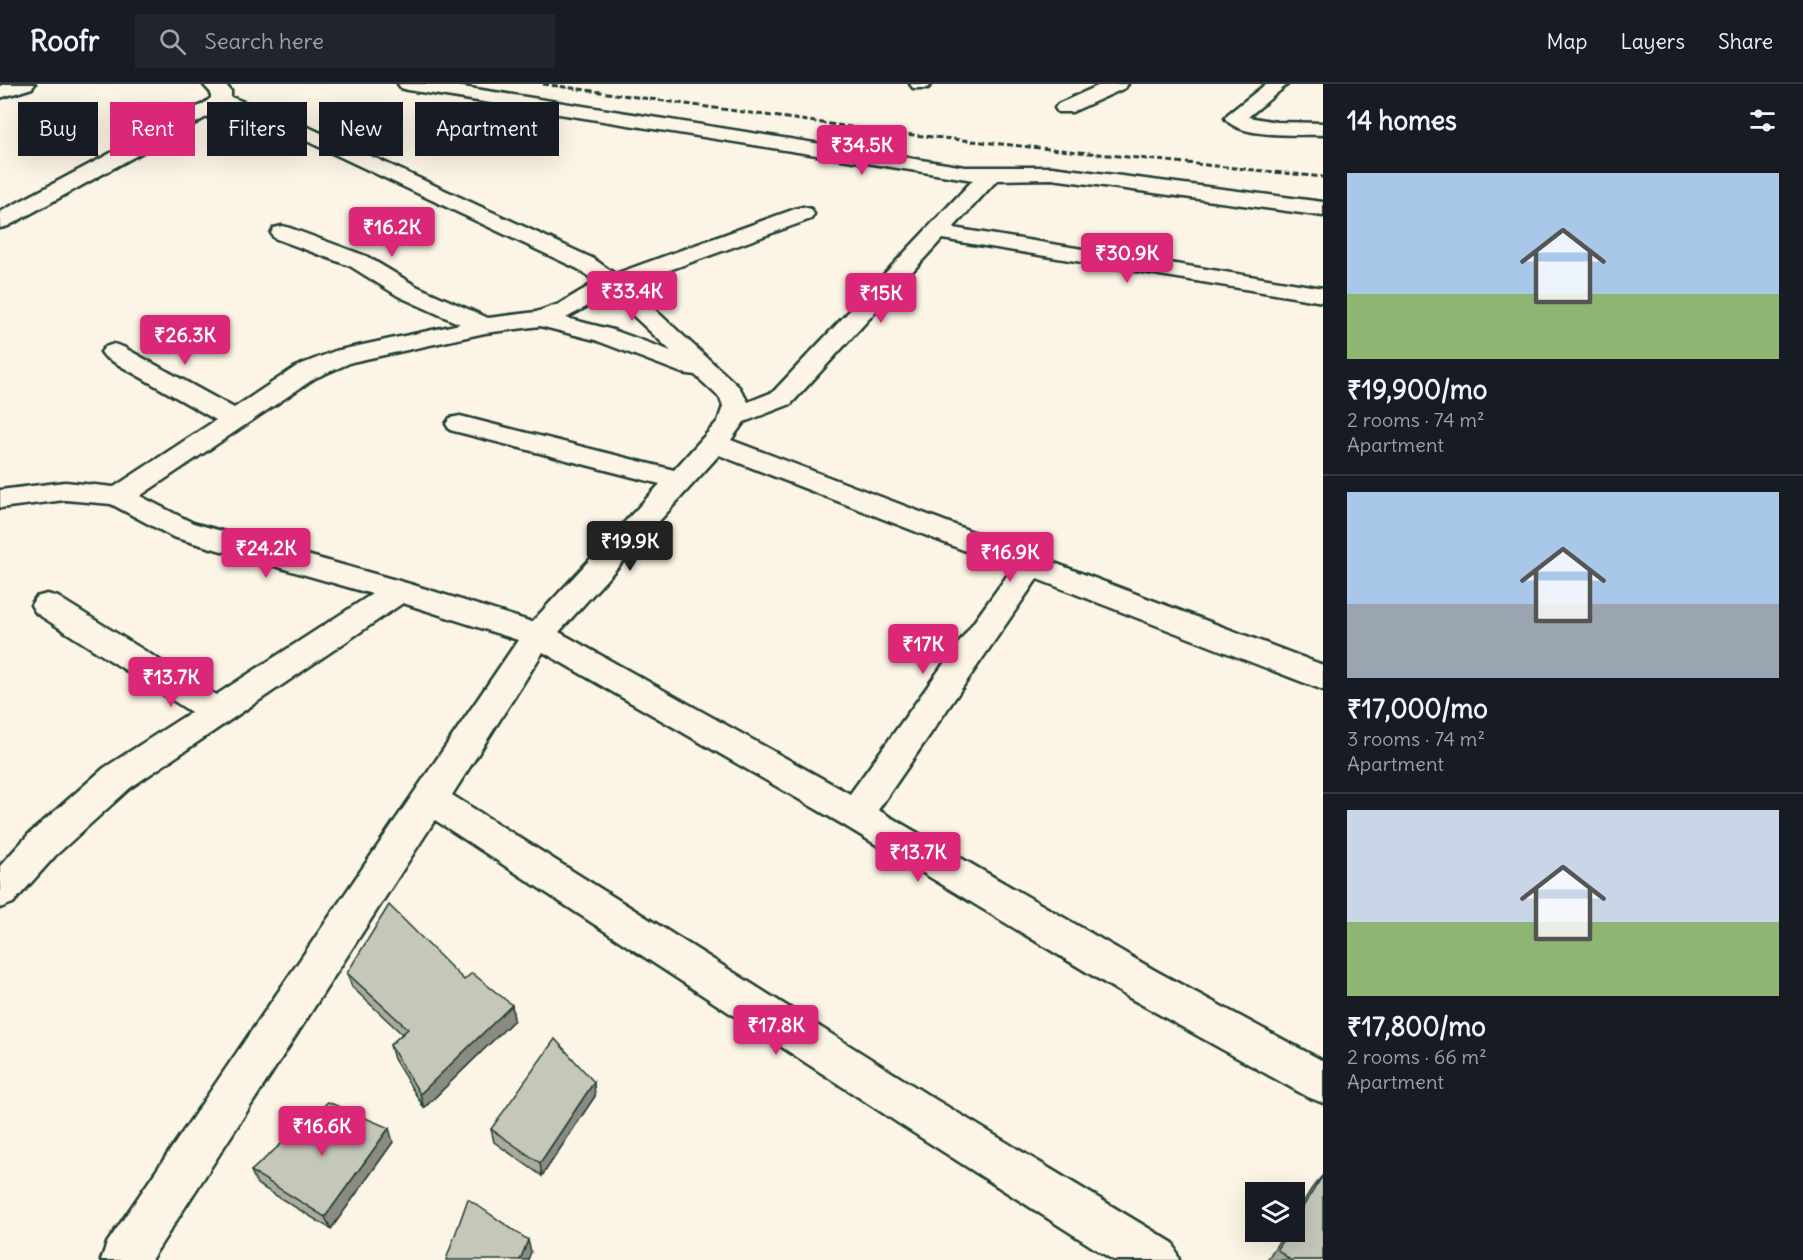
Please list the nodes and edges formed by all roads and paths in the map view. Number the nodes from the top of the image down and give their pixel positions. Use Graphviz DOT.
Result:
graph roads {
  1 [pos="25,84"];
  2 [pos="408,84"];
  3 [pos="1118,84"];
  4 [pos="1278,84"];
  5 [pos="0,92"];
  6 [pos="217,92"];
  7 [pos="1065,108"];
  8 [pos="1323,129"];
  9 [pos="989,176"];
  10 [pos="1323,209"];
  11 [pos="803,214"];
  12 [pos="0,221"];
  13 [pos="939,232"];
  14 [pos="282,233"];
  15 [pos="612,283"];
  16 [pos="1323,295"];
  17 [pos="540,319"];
  18 [pos="485,326"];
  19 [pos="114,352"];
  20 [pos="709,375"];
  21 [pos="735,416"];
  22 [pos="235,419"];
  23 [pos="460,424"];
  24 [pos="714,443"];
  25 [pos="679,480"];
  26 [pos="119,497"];
  27 [pos="0,500"];
  28 [pos="1031,565"];
  29 [pos="399,591"];
  30 [pos="47,605"];
  31 [pos="538,635"];
  32 [pos="1323,678"];
  33 [pos="214,711"];
  34 [pos="430,799"];
  35 [pos="855,814"];
  36 [pos="0,892"];
  37 [pos="1323,1083"];
  38 [pos="124,1260"];
  39 [pos="1156,1260"];
  1 -- 5 [label="street"];
  2 -- 9 [label="street"];
  3 -- 7 [label="street"];
  4 -- 8 [label="street"];
  6 -- 12 [label="street"];
  6 -- 15 [label="street"];
  9 -- 10 [label="street"];
  9 -- 13 [label="street"];
  11 -- 15 [label="street"];
  13 -- 16 [label="street"];
  13 -- 21 [label="street"];
  14 -- 18 [label="street"];
  15 -- 17 [label="street"];
  15 -- 20 [label="street"];
  17 -- 18 [label="street"];
  17 -- 20 [label="street"];
  18 -- 22 [label="street"];
  19 -- 22 [label="street"];
  20 -- 21 [label="street"];
  21 -- 24 [label="street"];
  22 -- 26 [label="street"];
  23 -- 25 [label="street"];
  24 -- 25 [label="street"];
  24 -- 28 [label="street"];
  25 -- 31 [label="street"];
  26 -- 27 [label="street"];
  26 -- 29 [label="street"];
  28 -- 32 [label="street"];
  28 -- 35 [label="street"];
  29 -- 31 [label="street"];
  29 -- 33 [label="street"];
  30 -- 33 [label="street"];
  31 -- 34 [label="street"];
  31 -- 35 [label="street"];
  33 -- 36 [label="street"];
  34 -- 38 [label="street"];
  34 -- 39 [label="street"];
  35 -- 37 [label="street"];
}
